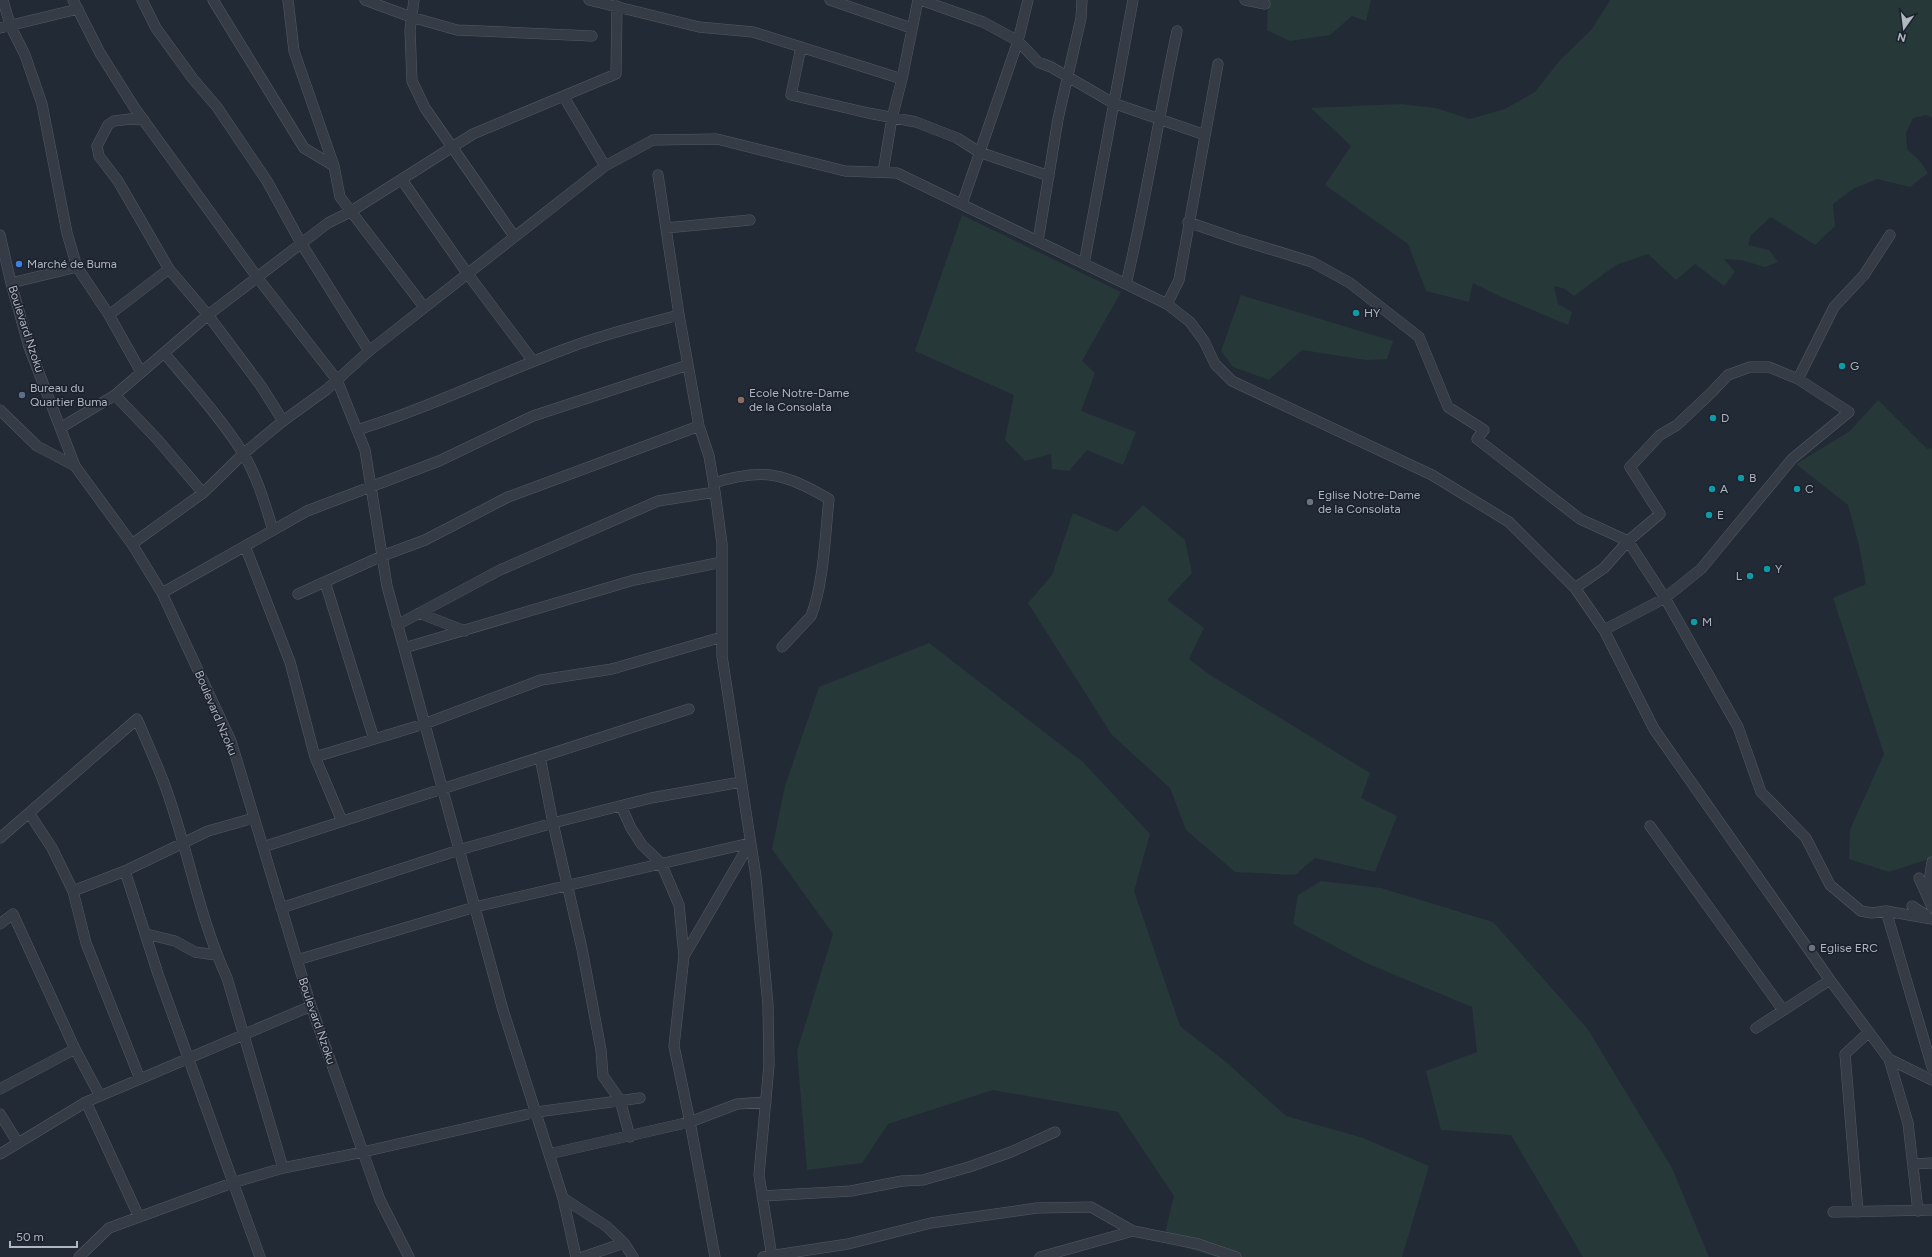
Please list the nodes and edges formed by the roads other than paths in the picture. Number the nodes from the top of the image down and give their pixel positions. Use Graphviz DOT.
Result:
graph roads {
  1 [pos="3,0"];
  2 [pos="142,0"];
  3 [pos="213,0"];
  4 [pos="288,0"];
  5 [pos="365,0"];
  6 [pos="414,0"];
  7 [pos="589,0"];
  8 [pos="918,0"];
  9 [pos="921,0"];
  10 [pos="1028,0"];
  11 [pos="1082,0"];
  12 [pos="1133,0"];
  13 [pos="1246,0"];
  14 [pos="835,1"];
  15 [pos="1265,4"];
  16 [pos="76,5"];
  17 [pos="617,6"];
  18 [pos="411,17"];
  19 [pos="5,26"];
  20 [pos="911,28"];
  21 [pos="1177,31"];
  22 [pos="592,36"];
  23 [pos="1018,41"];
  24 [pos="801,46"];
  25 [pos="1218,64"];
  26 [pos="1068,78"];
  27 [pos="902,79"];
  28 [pos="564,97"];
  29 [pos="1113,103"];
  30 [pos="892,118"];
  31 [pos="1158,119"];
  32 [pos="144,120"];
  33 [pos="1205,135"];
  34 [pos="452,147"];
  35 [pos="980,152"];
  36 [pos="334,166"];
  37 [pos="605,166"];
  38 [pos="883,172"];
  39 [pos="658,175"];
  40 [pos="1049,176"];
  41 [pos="402,180"];
  42 [pos="962,204"];
  43 [pos="350,212"];
  44 [pos="750,220"];
  45 [pos="1188,222"];
  46 [pos="666,228"];
  47 [pos="0,235"];
  48 [pos="1890,235"];
  49 [pos="514,236"];
  50 [pos="1038,241"];
  51 [pos="301,243"];
  52 [pos="1,248"];
  53 [pos="1084,264"];
  54 [pos="77,267"];
  55 [pos="169,269"];
  56 [pos="467,273"];
  57 [pos="257,277"];
  58 [pos="11,283"];
  59 [pos="1126,284"];
  60 [pos="1167,304"];
  61 [pos="424,308"];
  62 [pos="109,315"];
  63 [pos="208,315"];
  64 [pos="679,315"];
  65 [pos="369,351"];
  66 [pos="164,352"];
  67 [pos="533,361"];
  68 [pos="688,365"];
  69 [pos="141,372"];
  70 [pos="1798,379"];
  71 [pos="337,380"];
  72 [pos="115,395"];
  73 [pos="0,410"];
  74 [pos="283,421"];
  75 [pos="699,426"];
  76 [pos="62,427"];
  77 [pos="357,430"];
  78 [pos="243,454"];
  79 [pos="75,466"];
  80 [pos="715,487"];
  81 [pos="371,488"];
  82 [pos="203,493"];
  83 [pos="273,530"];
  84 [pos="1628,541"];
  85 [pos="132,544"];
  86 [pos="245,546"];
  87 [pos="382,556"];
  88 [pos="722,562"];
  89 [pos="325,582"];
  90 [pos="1575,588"];
  91 [pos="162,593"];
  92 [pos="298,594"];
  93 [pos="1665,598"];
  94 [pos="419,614"];
  95 [pos="397,625"];
  96 [pos="1604,630"];
  97 [pos="465,631"];
  98 [pos="722,637"];
  99 [pos="782,647"];
  100 [pos="404,648"];
  101 [pos="689,710"];
  102 [pos="424,724"];
  103 [pos="374,739"];
  104 [pos="540,757"];
  105 [pos="315,758"];
  106 [pos="742,782"];
  107 [pos="442,788"];
  108 [pos="621,806"];
  109 [pos="29,813"];
  110 [pos="254,818"];
  111 [pos="342,821"];
  112 [pos="553,823"];
  113 [pos="1650,826"];
  114 [pos="0,838"];
  115 [pos="750,842"];
  116 [pos="182,844"];
  117 [pos="263,847"];
  118 [pos="459,850"];
  119 [pos="661,863"];
  120 [pos="1931,865"];
  121 [pos="125,871"];
  122 [pos="567,885"];
  123 [pos="73,891"];
  124 [pos="1927,894"];
  125 [pos="1912,906"];
  126 [pos="1932,906"];
  127 [pos="475,907"];
  128 [pos="281,908"];
  129 [pos="1886,911"];
  130 [pos="1932,918"];
  131 [pos="0,924"];
  132 [pos="146,934"];
  133 [pos="216,954"];
  134 [pos="684,956"];
  135 [pos="297,960"];
  136 [pos="1830,980"];
  137 [pos="311,1006"];
  138 [pos="1784,1010"];
  139 [pos="1756,1028"];
  140 [pos="1870,1032"];
  141 [pos="244,1035"];
  142 [pos="75,1049"];
  143 [pos="189,1059"];
  144 [pos="1889,1059"];
  145 [pos="1932,1067"];
  146 [pos="140,1079"];
  147 [pos="1932,1080"];
  148 [pos="0,1089"];
  149 [pos="100,1096"];
  150 [pos="640,1098"];
  151 [pos="620,1100"];
  152 [pos="86,1102"];
  153 [pos="766,1102"];
  154 [pos="537,1112"];
  155 [pos="0,1114"];
  156 [pos="690,1122"];
  157 [pos="1055,1132"];
  158 [pos="630,1137"];
  159 [pos="18,1143"];
  160 [pos="363,1152"];
  161 [pos="0,1154"];
  162 [pos="550,1154"];
  163 [pos="1932,1163"];
  164 [pos="1913,1164"];
  165 [pos="284,1168"];
  166 [pos="232,1183"];
  167 [pos="762,1196"];
  168 [pos="563,1198"];
  169 [pos="1932,1210"];
  170 [pos="1918,1211"];
  171 [pos="1833,1212"];
  172 [pos="1858,1212"];
  173 [pos="139,1217"];
  174 [pos="1133,1231"];
  175 [pos="624,1243"];
  176 [pos="769,1256"];
  177 [pos="79,1257"];
  178 [pos="260,1257"];
  179 [pos="409,1257"];
  180 [pos="576,1257"];
  181 [pos="583,1257"];
  182 [pos="632,1257"];
  183 [pos="715,1257"];
  184 [pos="1040,1257"];
  185 [pos="1236,1257"];
  1 -- 19 [label="street"];
  2 -- 51 [label="street"];
  3 -- 36 [label="street"];
  4 -- 36 [label="street"];
  5 -- 18 [label="street"];
  6 -- 18 [label="street"];
  7 -- 17 [label="street"];
  8 -- 20 [label="street"];
  9 -- 23 [label="street"];
  10 -- 23 [label="street"];
  11 -- 26 [label="street"];
  12 -- 29 [label="street"];
  13 -- 15 [label="street"];
  14 -- 20 [label="street"];
  16 -- 19 [label="street"];
  16 -- 32 [label="street"];
  17 -- 24 [label="street"];
  17 -- 28 [label="street"];
  18 -- 22 [label="street"];
  18 -- 34 [label="street"];
  19 -- 54 [label="street"];
  20 -- 27 [label="street"];
  21 -- 31 [label="street"];
  23 -- 26 [label="street"];
  23 -- 35 [label="street"];
  24 -- 27 [label="street"];
  24 -- 30 [label="street"];
  25 -- 33 [label="street"];
  26 -- 29 [label="street"];
  26 -- 40 [label="street"];
  27 -- 30 [label="street"];
  28 -- 34 [label="street"];
  28 -- 37 [label="street"];
  29 -- 31 [label="street"];
  29 -- 53 [label="street"];
  30 -- 35 [label="street"];
  30 -- 38 [label="street"];
  31 -- 33 [label="street"];
  31 -- 59 [label="street"];
  32 -- 55 [label="street"];
  32 -- 57 [label="street"];
  33 -- 45 [label="street"];
  34 -- 41 [label="street"];
  34 -- 49 [label="street"];
  35 -- 40 [label="street"];
  35 -- 42 [label="street"];
  36 -- 43 [label="street"];
  37 -- 38 [label="street"];
  37 -- 49 [label="street"];
  38 -- 42 [label="street"];
  39 -- 46 [label="street"];
  40 -- 50 [label="street"];
  41 -- 43 [label="street"];
  41 -- 56 [label="street"];
  42 -- 50 [label="street"];
  43 -- 51 [label="street"];
  43 -- 61 [label="street"];
  44 -- 46 [label="street"];
  45 -- 60 [label="street"];
  45 -- 84 [label="street"];
  46 -- 64 [label="street"];
  47 -- 52 [label="street, Boulevard Nzoku"];
  48 -- 70 [label="street"];
  49 -- 56 [label="street"];
  50 -- 53 [label="street"];
  51 -- 57 [label="street"];
  51 -- 65 [label="street"];
  52 -- 58 [label="street, Boulevard Nzoku"];
  53 -- 59 [label="street"];
  54 -- 58 [label="street"];
  54 -- 62 [label="street"];
  55 -- 62 [label="street"];
  55 -- 63 [label="street"];
  56 -- 61 [label="street"];
  56 -- 67 [label="street"];
  57 -- 63 [label="street"];
  57 -- 71 [label="street"];
  58 -- 76 [label="street, Boulevard Nzoku"];
  59 -- 60 [label="street"];
  60 -- 90 [label="street"];
  61 -- 65 [label="street"];
  62 -- 69 [label="street"];
  63 -- 66 [label="street"];
  63 -- 74 [label="street"];
  64 -- 67 [label="street"];
  64 -- 68 [label="street"];
  65 -- 71 [label="street"];
  66 -- 69 [label="street"];
  66 -- 78 [label="street"];
  67 -- 77 [label="street"];
  68 -- 75 [label="street"];
  68 -- 81 [label="street"];
  69 -- 72 [label="street"];
  70 -- 84 [label="street"];
  70 -- 93 [label="street"];
  71 -- 74 [label="street"];
  71 -- 77 [label="street"];
  72 -- 76 [label="street"];
  72 -- 82 [label="street"];
  73 -- 79 [label="street"];
  74 -- 78 [label="street"];
  75 -- 80 [label="street"];
  75 -- 87 [label="street"];
  76 -- 79 [label="street, Boulevard Nzoku"];
  77 -- 81 [label="street"];
  78 -- 82 [label="street"];
  78 -- 83 [label="street"];
  79 -- 85 [label="street, Boulevard Nzoku"];
  80 -- 88 [label="street"];
  80 -- 94 [label="street"];
  80 -- 99 [label="street"];
  81 -- 83 [label="street"];
  81 -- 87 [label="street"];
  82 -- 85 [label="street"];
  83 -- 86 [label="street"];
  84 -- 90 [label="street"];
  84 -- 93 [label="street"];
  85 -- 91 [label="street, Boulevard Nzoku"];
  86 -- 91 [label="street"];
  86 -- 105 [label="street"];
  87 -- 89 [label="street"];
  87 -- 95 [label="street"];
  88 -- 97 [label="street"];
  88 -- 98 [label="street"];
  89 -- 92 [label="street"];
  89 -- 103 [label="street"];
  90 -- 96 [label="street"];
  91 -- 110 [label="street, Boulevard Nzoku"];
  93 -- 96 [label="street"];
  93 -- 129 [label="street"];
  94 -- 95 [label="street"];
  94 -- 97 [label="street"];
  95 -- 100 [label="street"];
  96 -- 136 [label="street"];
  97 -- 100 [label="street"];
  98 -- 102 [label="street"];
  98 -- 106 [label="street"];
  100 -- 102 [label="street"];
  101 -- 104 [label="street"];
  102 -- 103 [label="street"];
  102 -- 107 [label="street"];
  103 -- 105 [label="street"];
  104 -- 107 [label="street"];
  104 -- 112 [label="street"];
  105 -- 111 [label="street"];
  106 -- 108 [label="street"];
  106 -- 115 [label="street"];
  107 -- 111 [label="street"];
  107 -- 118 [label="street"];
  108 -- 112 [label="street"];
  108 -- 119 [label="street"];
  109 -- 114 [label="street"];
  109 -- 116 [label="street"];
  109 -- 123 [label="street"];
  110 -- 116 [label="street"];
  110 -- 117 [label="street, Boulevard Nzoku"];
  111 -- 117 [label="street"];
  112 -- 118 [label="street"];
  112 -- 122 [label="street"];
  113 -- 138 [label="street"];
  115 -- 119 [label="street"];
  115 -- 134 [label="street"];
  115 -- 153 [label="street"];
  116 -- 121 [label="street"];
  116 -- 133 [label="street"];
  117 -- 128 [label="street, Boulevard Nzoku"];
  118 -- 127 [label="street"];
  118 -- 128 [label="street"];
  119 -- 122 [label="street"];
  119 -- 134 [label="street"];
  120 -- 124 [label="street"];
  120 -- 124 [label="street"];
  121 -- 123 [label="street"];
  121 -- 132 [label="street"];
  122 -- 127 [label="street"];
  122 -- 151 [label="street"];
  123 -- 146 [label="street"];
  124 -- 126 [label="street"];
  125 -- 130 [label="street"];
  127 -- 135 [label="street"];
  127 -- 154 [label="street"];
  128 -- 135 [label="street, Boulevard Nzoku"];
  129 -- 130 [label="street"];
  129 -- 145 [label="street"];
  131 -- 142 [label="street"];
  132 -- 133 [label="street"];
  132 -- 143 [label="street"];
  133 -- 141 [label="street"];
  134 -- 156 [label="street"];
  135 -- 137 [label="street, Boulevard Nzoku"];
  136 -- 138 [label="street"];
  136 -- 140 [label="street"];
  137 -- 141 [label="street"];
  137 -- 160 [label="street, Boulevard Nzoku"];
  138 -- 139 [label="street"];
  140 -- 144 [label="street"];
  140 -- 172 [label="street"];
  141 -- 143 [label="street"];
  141 -- 165 [label="street"];
  142 -- 148 [label="street"];
  142 -- 149 [label="street"];
  143 -- 146 [label="street"];
  143 -- 166 [label="street"];
  144 -- 147 [label="street"];
  144 -- 164 [label="street"];
  146 -- 149 [label="street"];
  149 -- 152 [label="street"];
  150 -- 151 [label="street"];
  151 -- 154 [label="street"];
  151 -- 158 [label="street"];
  152 -- 159 [label="street"];
  152 -- 173 [label="street"];
  153 -- 156 [label="street"];
  153 -- 167 [label="street"];
  154 -- 160 [label="street"];
  154 -- 162 [label="street"];
  155 -- 159 [label="street"];
  156 -- 158 [label="street"];
  156 -- 183 [label="street"];
  157 -- 167 [label="street"];
  158 -- 162 [label="street"];
  159 -- 161 [label="street"];
  160 -- 165 [label="street"];
  160 -- 179 [label="street, Boulevard Nzoku"];
  162 -- 168 [label="street"];
  163 -- 164 [label="street"];
  164 -- 170 [label="street"];
  165 -- 166 [label="street"];
  166 -- 173 [label="street"];
  166 -- 178 [label="street"];
  167 -- 176 [label="street"];
  168 -- 175 [label="street"];
  168 -- 180 [label="street"];
  169 -- 170 [label="street"];
  170 -- 172 [label="street"];
  171 -- 172 [label="street"];
  173 -- 177 [label="street"];
  174 -- 176 [label="street"];
  174 -- 184 [label="street"];
  174 -- 185 [label="street"];
  175 -- 181 [label="street"];
  175 -- 182 [label="street"];
}
